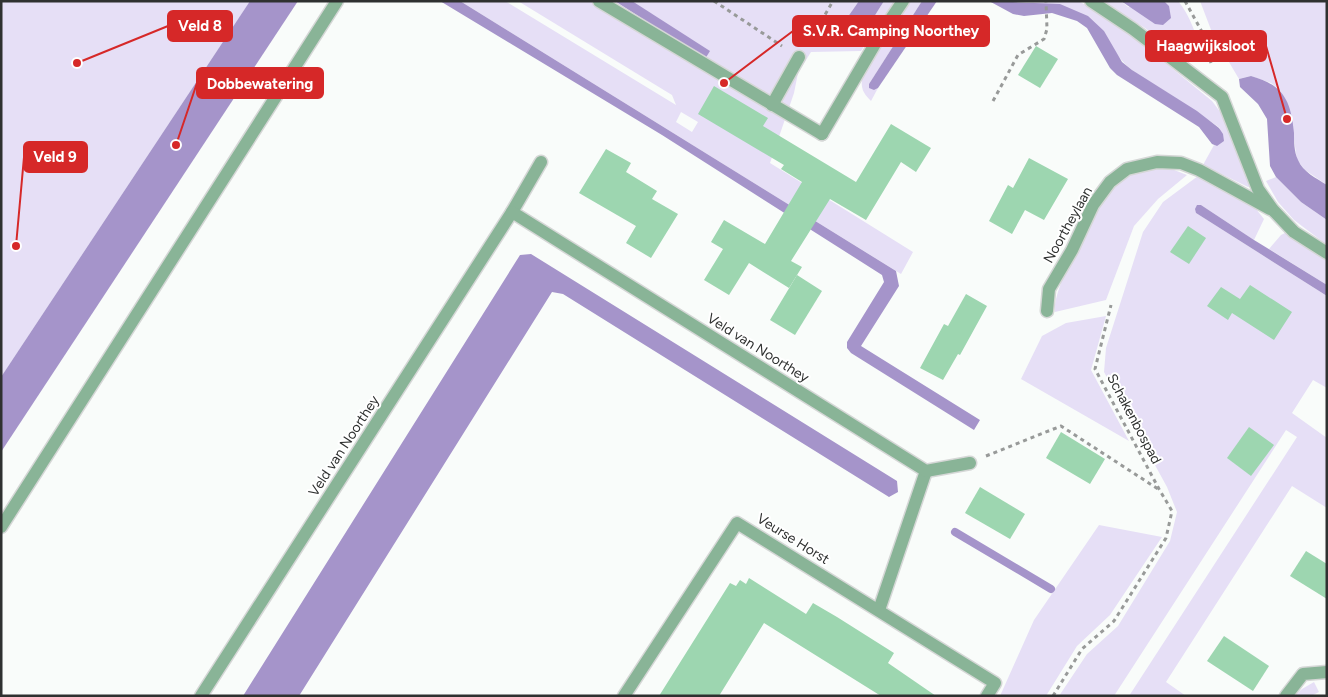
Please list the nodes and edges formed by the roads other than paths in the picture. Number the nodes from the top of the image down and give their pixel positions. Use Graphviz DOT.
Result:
graph roads {
  1 [pos="337,1"];
  2 [pos="599,1"];
  3 [pos="903,1"];
  4 [pos="1091,1"];
  5 [pos="799,57"];
  6 [pos="772,105"];
  7 [pos="541,162"];
  8 [pos="1273,210"];
  9 [pos="512,212"];
  10 [pos="1327,254"];
  11 [pos="1048,311"];
  12 [pos="970,463"];
  13 [pos="926,470"];
  14 [pos="1,527"];
  15 [pos="879,610"];
  16 [pos="1327,672"];
  17 [pos="201,696"];
  18 [pos="624,696"];
  19 [pos="988,696"];
  20 [pos="1286,696"];
  1 -- 14 [label="street"];
  2 -- 6 [label="street"];
  3 -- 6 [label="street"];
  4 -- 8 [label="street, Noortheylaan"];
  5 -- 6 [label="street"];
  7 -- 9 [label="street, Veld van Noorthey"];
  8 -- 10 [label="street, Noortheylaan"];
  8 -- 11 [label="street, Noortheylaan"];
  9 -- 13 [label="street, Veld van Noorthey"];
  9 -- 17 [label="street, Veld van Noorthey"];
  12 -- 13 [label="street"];
  13 -- 15 [label="street"];
  15 -- 18 [label="street, Veurse Horst"];
  15 -- 19 [label="street, Veurse Horst"];
  16 -- 20 [label="street"];
}
